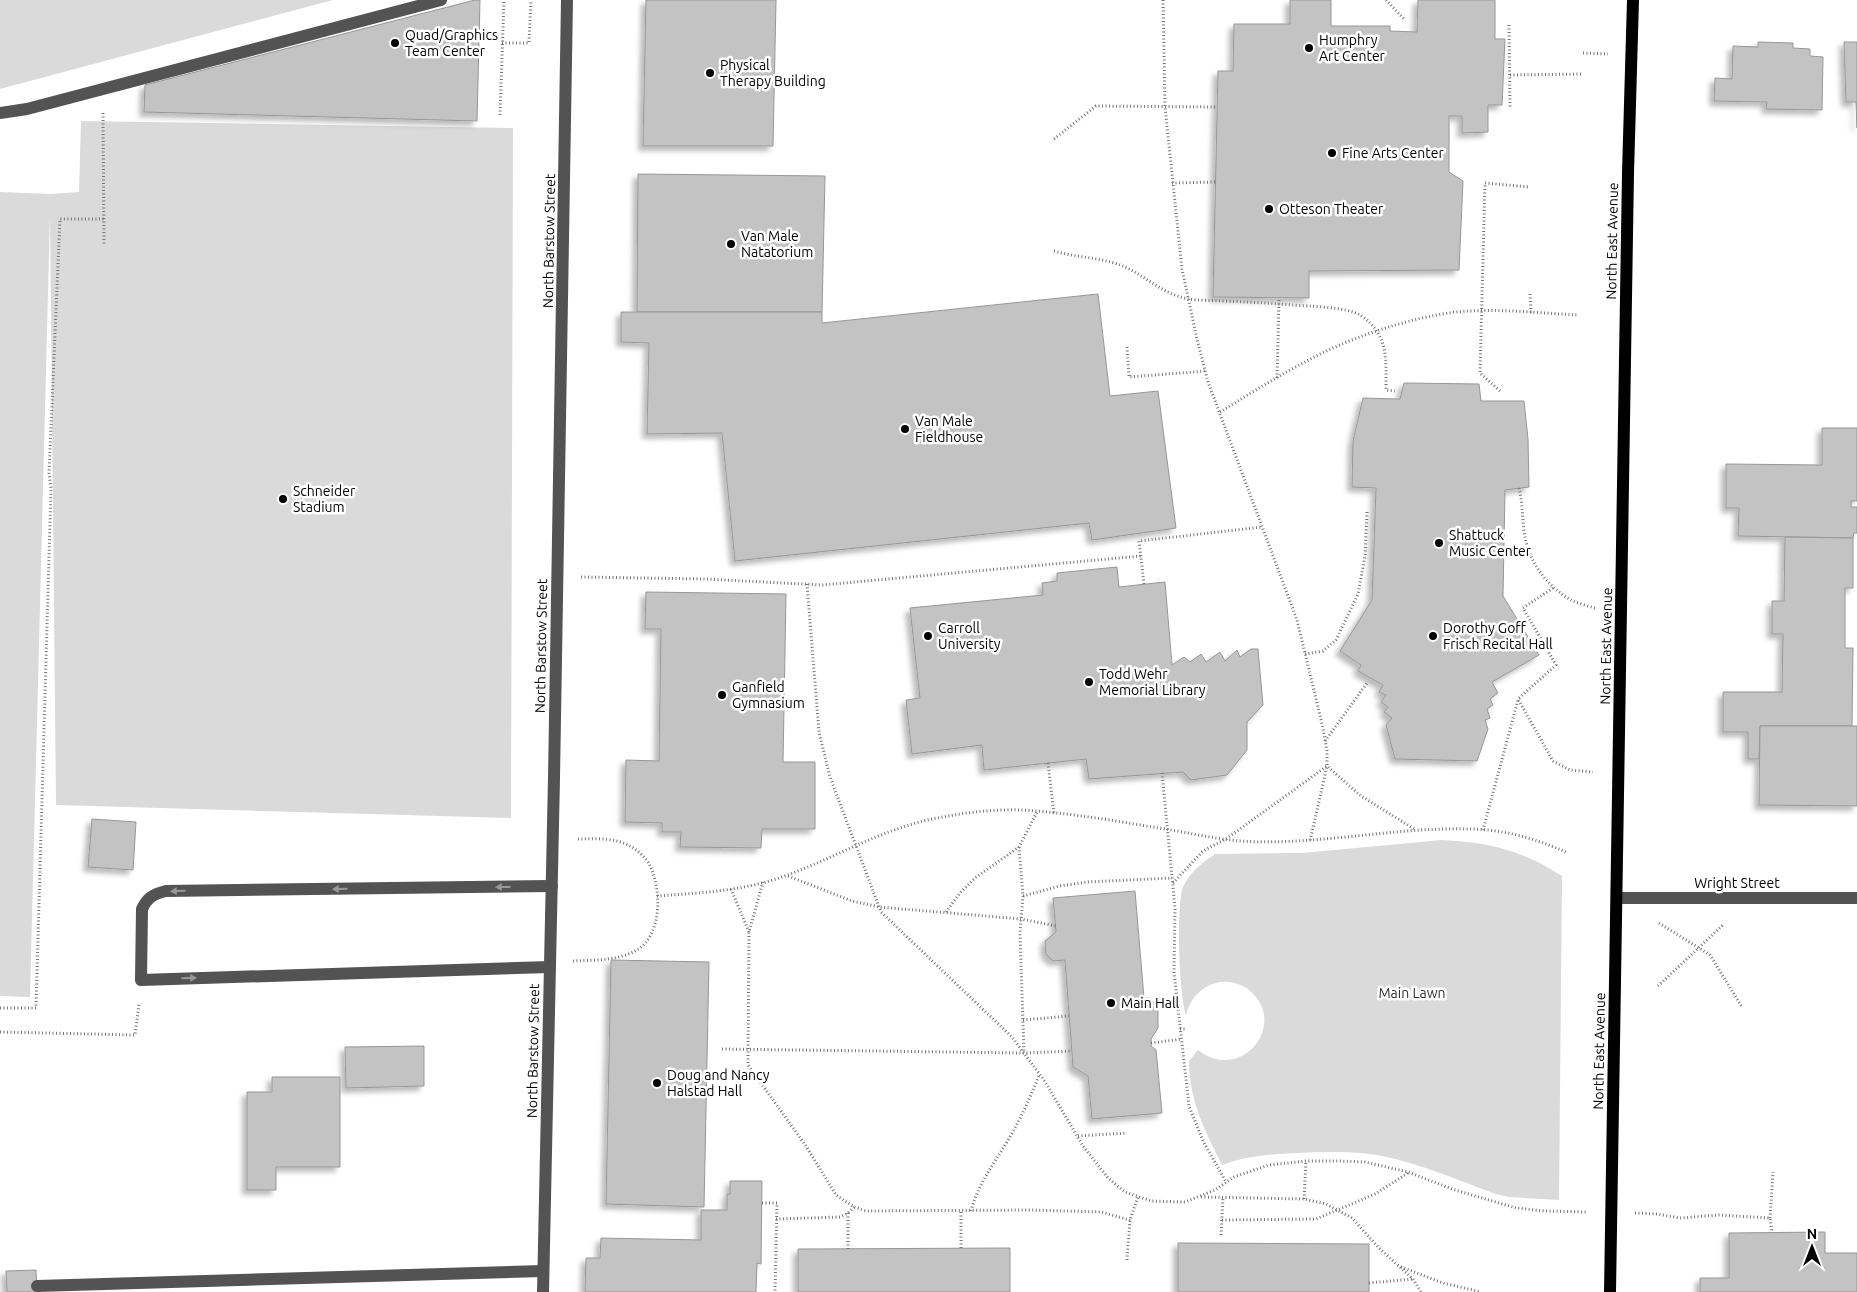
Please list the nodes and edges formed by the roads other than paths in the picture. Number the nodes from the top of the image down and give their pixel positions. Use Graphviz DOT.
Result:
graph roads {
  1 [pos="441,0"];
  2 [pos="567,0"];
  3 [pos="1633,0"];
  4 [pos="0,113"];
  5 [pos="552,886"];
  6 [pos="1617,898"];
  7 [pos="1857,898"];
  8 [pos="550,964"];
  9 [pos="543,1271"];
  10 [pos="37,1286"];
  11 [pos="543,1292"];
  12 [pos="1610,1292"];
  1 -- 4 [label="street"];
  2 -- 5 [label="street, North Barstow Street"];
  3 -- 6 [label="main road, North East Avenue"];
  5 -- 8 [label="street, North Barstow Street"];
  5 -- 8 [label="street, one-way"];
  6 -- 7 [label="street, Wright Street"];
  6 -- 12 [label="main road, North East Avenue"];
  8 -- 9 [label="street, North Barstow Street"];
  9 -- 10 [label="street"];
  9 -- 11 [label="street, North Barstow Street"];
}
